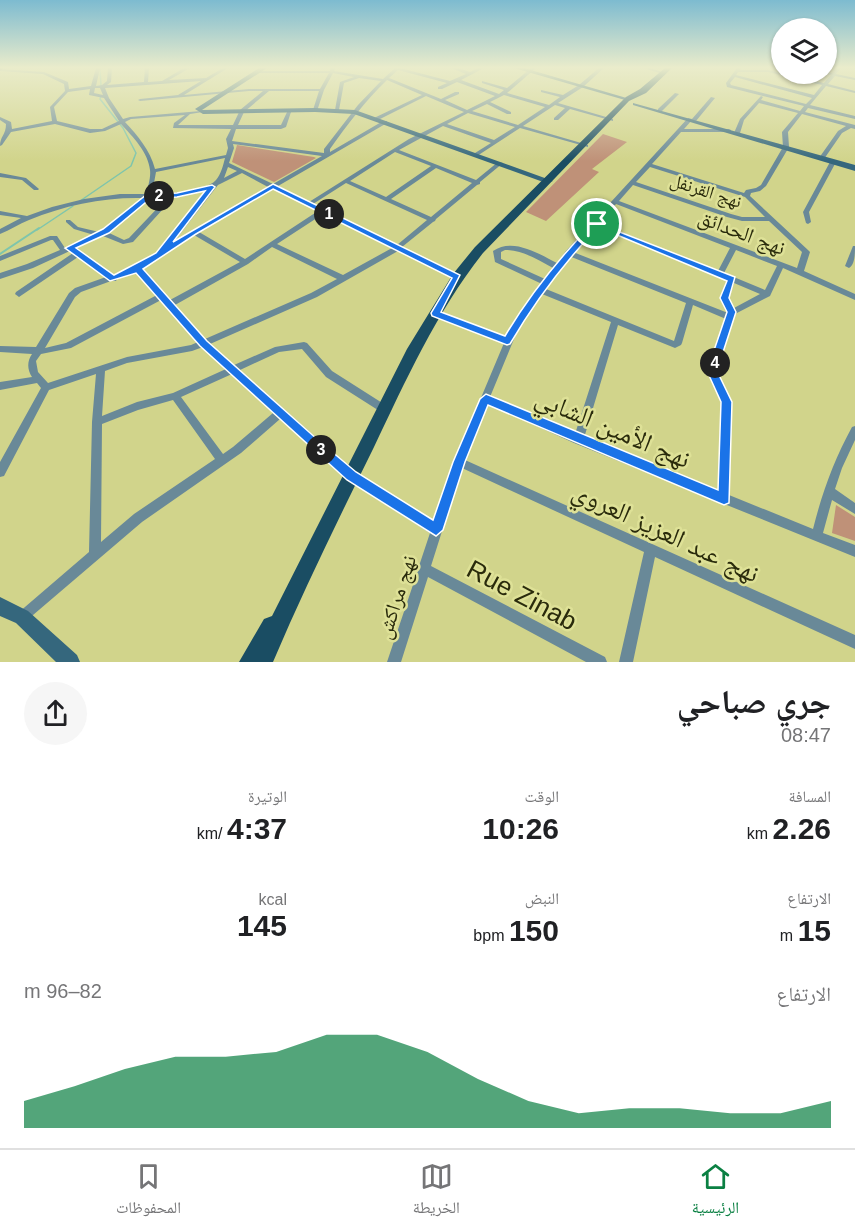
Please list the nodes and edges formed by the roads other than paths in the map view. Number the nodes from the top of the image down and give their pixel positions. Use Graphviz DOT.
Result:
graph roads {
  1 [pos="57,99"];
  2 [pos="105,99"];
  3 [pos="154,99"];
  4 [pos="217,99"];
  5 [pos="257,99"];
  6 [pos="319,99"];
  7 [pos="339,99"];
  8 [pos="367,99"];
  9 [pos="417,99"];
  10 [pos="435,99"];
  11 [pos="444,99"];
  12 [pos="493,99"];
  13 [pos="523,99"];
  14 [pos="561,99"];
  15 [pos="619,99"];
  16 [pos="634,99"];
  17 [pos="672,99"];
  18 [pos="713,99"];
  19 [pos="779,99"];
  20 [pos="813,99"];
  21 [pos="140,100"];
  22 [pos="440,101"];
  23 [pos="758,101"];
  24 [pos="487,102"];
  25 [pos="554,103"];
  26 [pos="628,104"];
  27 [pos="547,106"];
  28 [pos="808,106"];
  29 [pos="568,108"];
  30 [pos="855,108"];
  31 [pos="204,110"];
  32 [pos="290,110"];
  33 [pos="315,110"];
  34 [pos="337,110"];
  35 [pos="660,110"];
  36 [pos="242,111"];
  37 [pos="355,112"];
  38 [pos="470,112"];
  39 [pos="800,112"];
  40 [pos="509,113"];
  41 [pos="189,114"];
  42 [pos="852,117"];
  43 [pos="0,118"];
  44 [pos="376,119"];
  45 [pos="555,119"];
  46 [pos="692,120"];
  47 [pos="55,122"];
  48 [pos="120,122"];
  49 [pos="385,122"];
  50 [pos="236,125"];
  51 [pos="445,125"];
  52 [pos="520,126"];
  53 [pos="853,127"];
  54 [pos="680,130"];
  55 [pos="9,131"];
  56 [pos="733,132"];
  57 [pos="422,135"];
  58 [pos="230,142"];
  59 [pos="494,142"];
  60 [pos="0,144"];
  61 [pos="585,146"];
  62 [pos="786,147"];
  63 [pos="395,150"];
  64 [pos="477,154"];
  65 [pos="327,155"];
  66 [pos="822,158"];
  67 [pos="228,160"];
  68 [pos="833,162"];
  69 [pos="500,164"];
  70 [pos="650,165"];
  71 [pos="435,166"];
  72 [pos="855,168"];
  73 [pos="153,171"];
  74 [pos="242,171"];
  75 [pos="0,175"];
  76 [pos="346,181"];
  77 [pos="549,181"];
  78 [pos="478,183"];
  79 [pos="633,183"];
  80 [pos="212,187"];
  81 [pos="273,187"];
  82 [pos="36,189"];
  83 [pos="173,195"];
  84 [pos="149,196"];
  85 [pos="748,198"];
  86 [pos="387,199"];
  87 [pos="615,202"];
  88 [pos="309,204"];
  89 [pos="322,211"];
  90 [pos="0,213"];
  91 [pos="24,217"];
  92 [pos="772,219"];
  93 [pos="433,220"];
  94 [pos="68,221"];
  95 [pos="808,222"];
  96 [pos="597,224"];
  97 [pos="0,232"];
  98 [pos="194,232"];
  99 [pos="102,234"];
  100 [pos="272,244"];
  101 [pos="734,247"];
  102 [pos="397,248"];
  103 [pos="855,248"];
  104 [pos="66,249"];
  105 [pos="78,253"];
  106 [pos="568,254"];
  107 [pos="159,255"];
  108 [pos="1,258"];
  109 [pos="245,262"];
  110 [pos="781,264"];
  111 [pos="849,266"];
  112 [pos="558,267"];
  113 [pos="138,269"];
  114 [pos="800,272"];
  115 [pos="720,274"];
  116 [pos="0,276"];
  117 [pos="457,277"];
  118 [pos="342,278"];
  119 [pos="113,279"];
  120 [pos="732,279"];
  121 [pos="545,287"];
  122 [pos="19,294"];
  123 [pos="767,294"];
  124 [pos="161,296"];
  125 [pos="855,297"];
  126 [pos="690,301"];
  127 [pos="170,304"];
  128 [pos="436,313"];
  129 [pos="731,314"];
  130 [pos="615,321"];
  131 [pos="507,341"];
  132 [pos="204,343"];
  133 [pos="0,349"];
  134 [pos="36,351"];
  135 [pos="101,368"];
  136 [pos="232,371"];
  137 [pos="43,383"];
  138 [pos="0,386"];
  139 [pos="175,396"];
  140 [pos="486,399"];
  141 [pos="384,409"];
  142 [pos="280,413"];
  143 [pos="97,422"];
  144 [pos="855,430"];
  145 [pos="578,440"];
  146 [pos="222,460"];
  147 [pos="459,462"];
  148 [pos="0,472"];
  149 [pos="351,476"];
  150 [pos="828,491"];
  151 [pos="724,499"];
  152 [pos="855,509"];
  153 [pos="436,530"];
  154 [pos="817,535"];
  155 [pos="650,551"];
  156 [pos="855,551"];
  157 [pos="95,555"];
  158 [pos="423,568"];
  159 [pos="289,600"];
  160 [pos="0,606"];
  161 [pos="22,617"];
  162 [pos="855,642"];
  163 [pos="70,662"];
  164 [pos="250,662"];
  165 [pos="262,662"];
  166 [pos="394,662"];
  167 [pos="600,662"];
  168 [pos="626,662"];
  1 -- 47 [label="street"];
  2 -- 48 [label="street"];
  3 -- 21 [label="street"];
  4 -- 31 [label="street"];
  5 -- 36 [label="street"];
  6 -- 33 [label="street"];
  7 -- 34 [label="street"];
  8 -- 37 [label="street"];
  9 -- 44 [label="street"];
  10 -- 22 [label="street"];
  11 -- 22 [label="street"];
  12 -- 24 [label="street"];
  13 -- 27 [label="street"];
  14 -- 25 [label="street"];
  15 -- 26 [label="street"];
  16 -- 26 [label="main road"];
  17 -- 35 [label="street"];
  18 -- 46 [label="street, نهج مراكش"];
  19 -- 28 [label="street"];
  20 -- 28 [label="street"];
  22 -- 38 [label="street"];
  23 -- 39 [label="street"];
  23 -- 56 [label="street"];
  24 -- 38 [label="street"];
  24 -- 40 [label="street"];
  25 -- 27 [label="street"];
  25 -- 29 [label="street"];
  26 -- 29 [label="street"];
  26 -- 35 [label="street"];
  26 -- 61 [label="main road"];
  27 -- 52 [label="street"];
  28 -- 39 [label="street"];
  28 -- 42 [label="street"];
  29 -- 45 [label="street"];
  30 -- 42 [label="street"];
  31 -- 36 [label="street"];
  31 -- 41 [label="street"];
  32 -- 33 [label="street"];
  32 -- 36 [label="street"];
  32 -- 50 [label="street"];
  33 -- 34 [label="street"];
  34 -- 37 [label="street"];
  35 -- 46 [label="street"];
  36 -- 50 [label="street"];
  37 -- 44 [label="street"];
  37 -- 65 [label="street"];
  38 -- 51 [label="street"];
  38 -- 52 [label="street"];
  39 -- 53 [label="street"];
  39 -- 62 [label="street"];
  41 -- 48 [label="street"];
  41 -- 50 [label="street"];
  43 -- 55 [label="street"];
  44 -- 49 [label="street"];
  46 -- 54 [label="street, نهج مراكش"];
  46 -- 56 [label="street"];
  47 -- 48 [label="street"];
  47 -- 55 [label="street"];
  48 -- 73 [label="street"];
  49 -- 57 [label="street"];
  49 -- 65 [label="street"];
  50 -- 58 [label="street"];
  51 -- 57 [label="street"];
  51 -- 59 [label="street"];
  52 -- 59 [label="street"];
  52 -- 61 [label="street"];
  53 -- 66 [label="street"];
  54 -- 56 [label="street"];
  54 -- 70 [label="street, نهج مراكش"];
  55 -- 60 [label="street"];
  56 -- 62 [label="street"];
  57 -- 63 [label="street"];
  57 -- 64 [label="street"];
  58 -- 65 [label="street"];
  58 -- 67 [label="street"];
  59 -- 64 [label="street"];
  61 -- 77 [label="main road"];
  62 -- 66 [label="street"];
  62 -- 85 [label="street"];
  63 -- 71 [label="street"];
  63 -- 76 [label="street"];
  64 -- 69 [label="street"];
  65 -- 81 [label="street"];
  66 -- 68 [label="street"];
  67 -- 73 [label="street"];
  67 -- 74 [label="street"];
  67 -- 80 [label="street"];
  68 -- 72 [label="street"];
  68 -- 95 [label="street"];
  69 -- 77 [label="street"];
  69 -- 78 [label="street"];
  70 -- 79 [label="street, نهج مراكش"];
  70 -- 85 [label="street"];
  71 -- 78 [label="street"];
  71 -- 86 [label="street"];
  73 -- 84 [label="street"];
  74 -- 80 [label="street"];
  74 -- 81 [label="street"];
  75 -- 82 [label="street"];
  76 -- 86 [label="street"];
  76 -- 88 [label="street"];
  77 -- 117 [label="main road"];
  78 -- 93 [label="street"];
  79 -- 87 [label="street, نهج مراكش"];
  79 -- 92 [label="street, نهج القرنفل"];
  80 -- 83 [label="street"];
  80 -- 107 [label="street"];
  81 -- 88 [label="street"];
  81 -- 98 [label="street"];
  83 -- 84 [label="street"];
  83 -- 99 [label="street"];
  84 -- 91 [label="street"];
  84 -- 99 [label="street"];
  85 -- 92 [label="street"];
  86 -- 93 [label="street"];
  87 -- 96 [label="street, نهج مراكش"];
  87 -- 101 [label="street, نهج الحدائق"];
  88 -- 89 [label="street"];
  89 -- 100 [label="street"];
  89 -- 102 [label="street"];
  90 -- 91 [label="street"];
  91 -- 97 [label="street"];
  92 -- 114 [label="street"];
  93 -- 102 [label="street"];
  94 -- 99 [label="street"];
  96 -- 106 [label="street, نهج مراكش"];
  96 -- 115 [label="street"];
  98 -- 107 [label="street"];
  98 -- 109 [label="street"];
  99 -- 104 [label="street"];
  100 -- 109 [label="street"];
  100 -- 118 [label="street"];
  101 -- 110 [label="street, نهج الحدائق"];
  101 -- 115 [label="street"];
  102 -- 117 [label="street"];
  102 -- 118 [label="street"];
  103 -- 111 [label="street"];
  104 -- 105 [label="street"];
  104 -- 108 [label="street"];
  104 -- 116 [label="street"];
  105 -- 119 [label="street"];
  105 -- 122 [label="street"];
  106 -- 112 [label="street, نهج مراكش"];
  106 -- 126 [label="street"];
  107 -- 113 [label="street"];
  109 -- 127 [label="street"];
  110 -- 114 [label="street, نهج الحدائق"];
  110 -- 123 [label="street"];
  112 -- 121 [label="street, نهج مراكش"];
  112 -- 121 [label="street"];
  113 -- 119 [label="street"];
  113 -- 124 [label="street"];
  114 -- 125 [label="street, نهج الحدائق"];
  115 -- 120 [label="street"];
  117 -- 128 [label="main road"];
  118 -- 132 [label="street"];
  119 -- 134 [label="street"];
  120 -- 123 [label="street"];
  120 -- 129 [label="street"];
  121 -- 130 [label="street"];
  121 -- 131 [label="street, نهج مراكش"];
  123 -- 129 [label="street"];
  124 -- 127 [label="street"];
  124 -- 134 [label="street"];
  126 -- 129 [label="street"];
  126 -- 130 [label="street"];
  127 -- 132 [label="street"];
  128 -- 131 [label="street"];
  128 -- 141 [label="main road"];
  129 -- 151 [label="street"];
  130 -- 145 [label="street"];
  131 -- 140 [label="street, نهج مراكش"];
  132 -- 135 [label="street"];
  132 -- 136 [label="street"];
  133 -- 134 [label="street"];
  134 -- 137 [label="street"];
  135 -- 137 [label="street"];
  135 -- 143 [label="street"];
  136 -- 139 [label="street"];
  136 -- 141 [label="street"];
  136 -- 142 [label="street"];
  137 -- 138 [label="street"];
  137 -- 148 [label="street"];
  139 -- 143 [label="street"];
  139 -- 146 [label="street"];
  140 -- 145 [label="street, نهج الأمين الشابي"];
  140 -- 147 [label="street, نهج مراكش"];
  141 -- 149 [label="main road"];
  142 -- 146 [label="street"];
  142 -- 149 [label="street"];
  143 -- 157 [label="street"];
  144 -- 150 [label="street"];
  145 -- 151 [label="street, نهج الأمين الشابي"];
  146 -- 157 [label="street"];
  147 -- 153 [label="street, نهج مراكش"];
  147 -- 155 [label="street, نهج عبد العزيز العروي"];
  149 -- 153 [label="street"];
  149 -- 159 [label="main road"];
  150 -- 152 [label="street"];
  150 -- 154 [label="street"];
  151 -- 154 [label="street, نهج الأمين الشابي"];
  153 -- 158 [label="street, نهج مراكش"];
  154 -- 156 [label="street, نهج الأمين الشابي"];
  155 -- 162 [label="street, نهج عبد العزيز العروي"];
  155 -- 168 [label="street"];
  157 -- 161 [label="street"];
  158 -- 166 [label="street, نهج مراكش"];
  158 -- 167 [label="street, Rue Zinab"];
  159 -- 164 [label="main road"];
  159 -- 165 [label="main road"];
  160 -- 161 [label="street"];
  161 -- 163 [label="street"];
}
